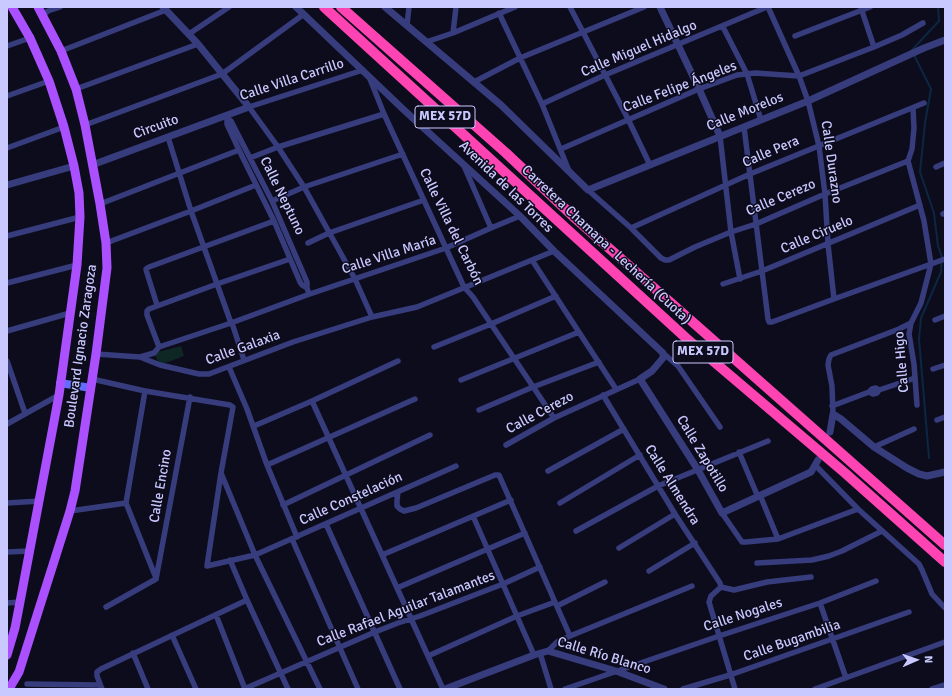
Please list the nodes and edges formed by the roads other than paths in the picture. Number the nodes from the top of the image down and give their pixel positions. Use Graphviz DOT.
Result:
graph roads {
  1 [pos="12,7"];
  2 [pos="38,7"];
  3 [pos="60,7"];
  4 [pos="229,7"];
  5 [pos="296,7"];
  6 [pos="324,7"];
  7 [pos="341,7"];
  8 [pos="385,7"];
  9 [pos="409,7"];
  10 [pos="456,7"];
  11 [pos="570,7"];
  12 [pos="644,7"];
  13 [pos="660,7"];
  14 [pos="768,7"];
  15 [pos="870,7"];
  16 [pos="165,8"];
  17 [pos="511,8"];
  18 [pos="861,9"];
  19 [pos="46,11"];
  20 [pos="500,13"];
  21 [pos="304,14"];
  22 [pos="923,23"];
  23 [pos="407,25"];
  24 [pos="723,27"];
  25 [pos="582,31"];
  26 [pos="453,33"];
  27 [pos="189,34"];
  28 [pos="795,36"];
  29 [pos="30,38"];
  30 [pos="945,40"];
  31 [pos="426,42"];
  32 [pos="198,44"];
  33 [pos="678,45"];
  34 [pos="7,46"];
  35 [pos="874,47"];
  36 [pos="61,51"];
  37 [pos="520,58"];
  38 [pos="363,70"];
  39 [pos="222,74"];
  40 [pos="747,74"];
  41 [pos="605,75"];
  42 [pos="369,76"];
  43 [pos="799,76"];
  44 [pos="49,81"];
  45 [pos="474,82"];
  46 [pos="76,89"];
  47 [pos="699,89"];
  48 [pos="7,96"];
  49 [pos="808,101"];
  50 [pos="924,103"];
  51 [pos="542,104"];
  52 [pos="249,107"];
  53 [pos="913,108"];
  54 [pos="384,114"];
  55 [pos="227,117"];
  56 [pos="628,119"];
  57 [pos="761,120"];
  58 [pos="85,125"];
  59 [pos="64,127"];
  60 [pos="744,127"];
  61 [pos="720,136"];
  62 [pos="168,137"];
  63 [pos="819,146"];
  64 [pos="278,147"];
  65 [pos="7,148"];
  66 [pos="561,149"];
  67 [pos="239,150"];
  68 [pos="403,154"];
  69 [pos="250,158"];
  70 [pos="908,161"];
  71 [pos="462,162"];
  72 [pos="945,163"];
  73 [pos="92,165"];
  74 [pos="650,165"];
  75 [pos="74,166"];
  76 [pos="936,167"];
  77 [pos="180,174"];
  78 [pos="750,174"];
  79 [pos="571,175"];
  80 [pos="7,185"];
  81 [pos="256,186"];
  82 [pos="725,186"];
  83 [pos="304,187"];
  84 [pos="588,190"];
  85 [pos="825,194"];
  86 [pos="424,200"];
  87 [pos="272,201"];
  88 [pos="100,204"];
  89 [pos="920,205"];
  90 [pos="191,212"];
  91 [pos="520,216"];
  92 [pos="80,217"];
  93 [pos="274,221"];
  94 [pos="756,224"];
  95 [pos="491,228"];
  96 [pos="631,228"];
  97 [pos="731,232"];
  98 [pos="329,233"];
  99 [pos="7,236"];
  100 [pos="106,243"];
  101 [pos="308,243"];
  102 [pos="828,244"];
  103 [pos="204,248"];
  104 [pos="446,248"];
  105 [pos="554,251"];
  106 [pos="290,259"];
  107 [pos="532,260"];
  108 [pos="942,260"];
  109 [pos="931,264"];
  110 [pos="77,265"];
  111 [pos="762,271"];
  112 [pos="355,278"];
  113 [pos="740,279"];
  114 [pos="7,283"];
  115 [pos="217,284"];
  116 [pos="723,284"];
  117 [pos="464,287"];
  118 [pos="307,288"];
  119 [pos="309,294"];
  120 [pos="556,296"];
  121 [pos="834,299"];
  122 [pos="157,305"];
  123 [pos="70,313"];
  124 [pos="945,316"];
  125 [pos="372,317"];
  126 [pos="935,320"];
  127 [pos="911,323"];
  128 [pos="491,324"];
  129 [pos="232,325"];
  130 [pos="7,331"];
  131 [pos="579,332"];
  132 [pos="159,347"];
  133 [pos="434,347"];
  134 [pos="663,352"];
  135 [pos="96,354"];
  136 [pos="140,357"];
  137 [pos="514,358"];
  138 [pos="244,360"];
  139 [pos="398,361"];
  140 [pos="599,362"];
  141 [pos="8,364"];
  142 [pos="945,365"];
  143 [pos="229,367"];
  144 [pos="933,369"];
  145 [pos="915,378"];
  146 [pos="640,379"];
  147 [pos="460,380"];
  148 [pos="60,383"];
  149 [pos="92,383"];
  150 [pos="533,387"];
  151 [pos="616,389"];
  152 [pos="145,391"];
  153 [pos="59,395"];
  154 [pos="603,395"];
  155 [pos="190,397"];
  156 [pos="415,399"];
  157 [pos="312,401"];
  158 [pos="917,405"];
  159 [pos="832,406"];
  160 [pos="479,410"];
  161 [pos="25,413"];
  162 [pos="833,414"];
  163 [pos="945,417"];
  164 [pos="554,418"];
  165 [pos="937,420"];
  166 [pos="7,424"];
  167 [pos="254,426"];
  168 [pos="720,427"];
  169 [pos="624,429"];
  170 [pos="914,429"];
  171 [pos="830,432"];
  172 [pos="430,435"];
  173 [pos="328,437"];
  174 [pos="768,441"];
  175 [pos="506,445"];
  176 [pos="874,447"];
  177 [pos="739,452"];
  178 [pos="640,455"];
  179 [pos="817,463"];
  180 [pos="267,465"];
  181 [pos="456,466"];
  182 [pos="698,470"];
  183 [pos="548,471"];
  184 [pos="945,472"];
  185 [pos="221,473"];
  186 [pos="345,475"];
  187 [pos="658,486"];
  188 [pos="398,492"];
  189 [pos="759,496"];
  190 [pos="511,500"];
  191 [pos="40,501"];
  192 [pos="7,503"];
  193 [pos="126,503"];
  194 [pos="560,503"];
  195 [pos="283,505"];
  196 [pos="360,508"];
  197 [pos="858,509"];
  198 [pos="70,511"];
  199 [pos="722,513"];
  200 [pos="675,514"];
  201 [pos="473,516"];
  202 [pos="326,524"];
  203 [pos="576,531"];
  204 [pos="882,531"];
  205 [pos="525,533"];
  206 [pos="294,538"];
  207 [pos="778,539"];
  208 [pos="695,543"];
  209 [pos="945,545"];
  210 [pos="619,548"];
  211 [pos="488,550"];
  212 [pos="30,551"];
  213 [pos="7,552"];
  214 [pos="255,555"];
  215 [pos="382,555"];
  216 [pos="230,560"];
  217 [pos="945,562"];
  218 [pos="757,563"];
  219 [pos="540,567"];
  220 [pos="649,571"];
  221 [pos="811,577"];
  222 [pos="156,579"];
  223 [pos="876,580"];
  224 [pos="605,582"];
  225 [pos="503,584"];
  226 [pos="692,586"];
  227 [pos="721,587"];
  228 [pos="397,588"];
  229 [pos="247,600"];
  230 [pos="20,602"];
  231 [pos="7,603"];
  232 [pos="820,603"];
  233 [pos="556,604"];
  234 [pos="106,607"];
  235 [pos="945,608"];
  236 [pos="909,612"];
  237 [pos="216,615"];
  238 [pos="517,616"];
  239 [pos="411,619"];
  240 [pos="375,632"];
  241 [pos="172,635"];
  242 [pos="570,636"];
  243 [pos="719,636"];
  244 [pos="833,640"];
  245 [pos="945,642"];
  246 [pos="340,647"];
  247 [pos="548,651"];
  248 [pos="8,652"];
  249 [pos="133,653"];
  250 [pos="537,654"];
  251 [pos="428,656"];
  252 [pos="307,661"];
  253 [pos="616,671"];
  254 [pos="280,673"];
  255 [pos="730,675"];
  256 [pos="846,678"];
  257 [pos="27,684"];
  258 [pos="945,685"];
  259 [pos="101,687"];
  260 [pos="9,689"];
  261 [pos="148,689"];
  262 [pos="196,689"];
  263 [pos="245,689"];
  264 [pos="288,689"];
  265 [pos="320,689"];
  266 [pos="358,689"];
  267 [pos="400,689"];
  268 [pos="444,689"];
  269 [pos="551,689"];
  270 [pos="565,689"];
  271 [pos="664,689"];
  272 [pos="683,689"];
  273 [pos="735,689"];
  274 [pos="815,689"];
  275 [pos="932,689"];
  1 -- 29 [label="main road, Boulevard Ignacio Zaragoza"];
  2 -- 19 [label="main road, Boulevard Ignacio Zaragoza"];
  3 -- 19 [label="street"];
  4 -- 27 [label="street"];
  5 -- 21 [label="street, Avenida de las Torres"];
  6 -- 217 [label="highway, Carretera Chamapa - Lechería (Cuota) / MEX 57D"];
  7 -- 209 [label="highway, Carretera Chamapa - Lechería (Cuota) / MEX 57D"];
  8 -- 23 [label="street"];
  9 -- 23 [label="street"];
  10 -- 26 [label="street"];
  11 -- 25 [label="street"];
  12 -- 25 [label="street"];
  13 -- 33 [label="street"];
  14 -- 24 [label="street, Calle Miguel Hidalgo"];
  14 -- 43 [label="street, Calle Durazno"];
  15 -- 18 [label="street"];
  16 -- 27 [label="street"];
  16 -- 36 [label="street"];
  17 -- 20 [label="street"];
  18 -- 28 [label="street"];
  18 -- 35 [label="street"];
  19 -- 36 [label="main road, Boulevard Ignacio Zaragoza"];
  20 -- 26 [label="street"];
  20 -- 37 [label="street"];
  21 -- 38 [label="street, Avenida de las Torres"];
  21 -- 39 [label="street"];
  22 -- 35 [label="street, Calle Felipe Ángeles"];
  23 -- 31 [label="street"];
  24 -- 33 [label="street, Calle Miguel Hidalgo"];
  24 -- 40 [label="street"];
  25 -- 37 [label="street"];
  25 -- 41 [label="street"];
  26 -- 31 [label="street"];
  27 -- 32 [label="street"];
  29 -- 34 [label="street"];
  29 -- 44 [label="main road, Boulevard Ignacio Zaragoza"];
  30 -- 49 [label="street, Calle Morelos"];
  31 -- 45 [label="street"];
  32 -- 39 [label="street"];
  32 -- 46 [label="street"];
  33 -- 41 [label="street, Calle Miguel Hidalgo"];
  33 -- 47 [label="street"];
  35 -- 43 [label="street, Calle Felipe Ángeles"];
  36 -- 46 [label="main road, Boulevard Ignacio Zaragoza"];
  37 -- 45 [label="street"];
  37 -- 51 [label="street"];
  38 -- 42 [label="street, Avenida de las Torres"];
  38 -- 52 [label="street, Calle Villa Carrillo"];
  39 -- 52 [label="street"];
  39 -- 58 [label="street"];
  40 -- 43 [label="street, Calle Felipe Ángeles"];
  40 -- 47 [label="street, Calle Felipe Ángeles"];
  40 -- 57 [label="street"];
  41 -- 51 [label="street, Calle Miguel Hidalgo"];
  41 -- 56 [label="street"];
  42 -- 54 [label="street, Calle Villa del Carbón"];
  42 -- 71 [label="street, Avenida de las Torres"];
  43 -- 49 [label="street, Calle Durazno"];
  44 -- 48 [label="street"];
  44 -- 59 [label="main road, Boulevard Ignacio Zaragoza"];
  45 -- 79 [label="street"];
  46 -- 58 [label="main road, Boulevard Ignacio Zaragoza"];
  47 -- 56 [label="street, Calle Felipe Ángeles"];
  47 -- 61 [label="street"];
  49 -- 57 [label="street, Calle Morelos"];
  49 -- 63 [label="street, Calle Durazno"];
  50 -- 53 [label="street, Calle Pera"];
  51 -- 66 [label="street"];
  52 -- 55 [label="street, Calle Villa Carrillo"];
  52 -- 64 [label="street"];
  53 -- 63 [label="street, Calle Pera"];
  53 -- 70 [label="street, Calle Higo"];
  54 -- 64 [label="street"];
  54 -- 68 [label="street, Calle Villa del Carbón"];
  55 -- 62 [label="street, Circuito"];
  55 -- 67 [label="street, Calle Neptuno"];
  55 -- 69 [label="street, Calle Neptuno"];
  56 -- 66 [label="street, Calle Felipe Ángeles"];
  56 -- 74 [label="street"];
  57 -- 60 [label="street, Calle Morelos"];
  58 -- 73 [label="main road, Boulevard Ignacio Zaragoza"];
  59 -- 65 [label="street"];
  59 -- 75 [label="main road, Boulevard Ignacio Zaragoza"];
  60 -- 61 [label="street, Calle Morelos"];
  60 -- 78 [label="street"];
  61 -- 74 [label="street, Calle Morelos"];
  61 -- 82 [label="street"];
  62 -- 73 [label="street, Circuito"];
  62 -- 77 [label="street"];
  63 -- 78 [label="street, Calle Pera"];
  63 -- 85 [label="street, Calle Durazno"];
  64 -- 69 [label="street"];
  64 -- 83 [label="street"];
  66 -- 79 [label="street"];
  67 -- 77 [label="street"];
  67 -- 81 [label="street, Calle Neptuno"];
  68 -- 83 [label="street"];
  68 -- 86 [label="street, Calle Villa del Carbón"];
  69 -- 87 [label="street, Calle Neptuno"];
  70 -- 85 [label="street, Calle Cerezo"];
  70 -- 89 [label="street, Calle Higo"];
  71 -- 91 [label="street, Avenida de las Torres"];
  71 -- 95 [label="street"];
  72 -- 76 [label="street"];
  73 -- 88 [label="main road, Boulevard Ignacio Zaragoza"];
  74 -- 84 [label="street, Calle Morelos"];
  75 -- 80 [label="street"];
  75 -- 92 [label="main road, Boulevard Ignacio Zaragoza"];
  77 -- 88 [label="street"];
  77 -- 90 [label="street"];
  78 -- 82 [label="street, Calle Pera"];
  78 -- 94 [label="street"];
  79 -- 84 [label="street"];
  81 -- 90 [label="street"];
  81 -- 93 [label="street, Calle Neptuno"];
  82 -- 96 [label="street, Calle Pera"];
  82 -- 97 [label="street"];
  83 -- 87 [label="street"];
  83 -- 98 [label="street"];
  84 -- 96 [label="street"];
  85 -- 94 [label="street, Calle Cerezo"];
  85 -- 102 [label="street, Calle Durazno"];
  86 -- 98 [label="street"];
  86 -- 104 [label="street, Calle Villa del Carbón"];
  87 -- 118 [label="street, Calle Neptuno"];
  88 -- 100 [label="main road, Boulevard Ignacio Zaragoza"];
  89 -- 102 [label="street, Calle Ciruelo"];
  89 -- 109 [label="street, Calle Higo"];
  90 -- 100 [label="street"];
  90 -- 103 [label="street"];
  91 -- 95 [label="street, Calle Villa María"];
  91 -- 105 [label="street, Avenida de las Torres"];
  92 -- 99 [label="street"];
  92 -- 110 [label="main road, Boulevard Ignacio Zaragoza"];
  93 -- 103 [label="street"];
  93 -- 106 [label="street, Calle Neptuno"];
  94 -- 97 [label="street, Calle Cerezo"];
  94 -- 111 [label="street"];
  95 -- 104 [label="street, Calle Villa María"];
  96 -- 97 [label="street, Calle Cerezo"];
  97 -- 113 [label="street"];
  98 -- 101 [label="street"];
  98 -- 112 [label="street"];
  100 -- 135 [label="main road, Boulevard Ignacio Zaragoza"];
  102 -- 111 [label="street, Calle Ciruelo"];
  102 -- 121 [label="street, Calle Durazno"];
  103 -- 115 [label="street"];
  103 -- 122 [label="street"];
  104 -- 112 [label="street, Calle Villa María"];
  104 -- 117 [label="street, Calle Villa del Carbón"];
  105 -- 107 [label="street, Calle Galaxia"];
  105 -- 134 [label="street, Avenida de las Torres"];
  106 -- 115 [label="street"];
  106 -- 118 [label="street, Calle Neptuno"];
  107 -- 117 [label="street, Calle Galaxia"];
  107 -- 120 [label="street"];
  108 -- 109 [label="street"];
  109 -- 121 [label="street"];
  109 -- 127 [label="street, Calle Higo"];
  110 -- 114 [label="street"];
  110 -- 123 [label="main road, Boulevard Ignacio Zaragoza"];
  111 -- 113 [label="street, Calle Ciruelo"];
  111 -- 121 [label="street"];
  112 -- 119 [label="street, Calle Villa María"];
  112 -- 125 [label="street"];
  113 -- 116 [label="street, Calle Ciruelo"];
  115 -- 122 [label="street"];
  115 -- 129 [label="street"];
  117 -- 125 [label="street, Calle Galaxia"];
  117 -- 128 [label="street, Calle Villa del Carbón"];
  118 -- 119 [label="street, Calle Neptuno"];
  119 -- 129 [label="street, Calle Villa María"];
  120 -- 128 [label="street"];
  120 -- 131 [label="street"];
  122 -- 132 [label="street"];
  123 -- 130 [label="street"];
  123 -- 148 [label="main road, Boulevard Ignacio Zaragoza"];
  124 -- 126 [label="street"];
  125 -- 138 [label="street, Calle Galaxia"];
  127 -- 145 [label="street, Calle Higo"];
  127 -- 159 [label="street"];
  128 -- 133 [label="street"];
  128 -- 137 [label="street, Calle Villa del Carbón"];
  129 -- 132 [label="street, Calle Villa María"];
  129 -- 138 [label="street"];
  131 -- 137 [label="street"];
  131 -- 140 [label="street"];
  132 -- 136 [label="street, Calle Villa María"];
  134 -- 146 [label="street, Calle Cerezo"];
  134 -- 168 [label="street"];
  135 -- 136 [label="street, Calle Galaxia"];
  135 -- 149 [label="main road, Boulevard Ignacio Zaragoza"];
  136 -- 143 [label="street, Calle Galaxia"];
  137 -- 147 [label="street"];
  137 -- 150 [label="street, Calle Villa del Carbón"];
  138 -- 143 [label="street, Calle Galaxia"];
  139 -- 157 [label="street"];
  140 -- 150 [label="street"];
  140 -- 151 [label="street"];
  141 -- 161 [label="street"];
  142 -- 144 [label="street"];
  143 -- 167 [label="street"];
  145 -- 158 [label="street, Calle Higo"];
  145 -- 159 [label="street"];
  146 -- 151 [label="street, Calle Cerezo"];
  146 -- 182 [label="street, Calle Zapotillo"];
  148 -- 149 [label="main road"];
  148 -- 153 [label="main road, Boulevard Ignacio Zaragoza"];
  149 -- 152 [label="street"];
  149 -- 198 [label="main road, Boulevard Ignacio Zaragoza"];
  150 -- 160 [label="street"];
  150 -- 164 [label="street, Calle Villa del Carbón"];
  151 -- 154 [label="street, Calle Cerezo"];
  152 -- 155 [label="street"];
  152 -- 193 [label="street"];
  153 -- 161 [label="street"];
  153 -- 191 [label="main road, Boulevard Ignacio Zaragoza"];
  154 -- 164 [label="street, Calle Cerezo"];
  154 -- 169 [label="street, Calle Almendra"];
  155 -- 185 [label="street"];
  155 -- 222 [label="street, Calle Encino"];
  156 -- 173 [label="street"];
  157 -- 167 [label="street"];
  157 -- 173 [label="street"];
  159 -- 162 [label="street"];
  161 -- 166 [label="street"];
  162 -- 171 [label="street"];
  162 -- 176 [label="street"];
  163 -- 165 [label="street"];
  164 -- 175 [label="street, Calle Cerezo"];
  167 -- 180 [label="street"];
  169 -- 178 [label="street, Calle Almendra"];
  169 -- 183 [label="street"];
  170 -- 176 [label="street"];
  172 -- 186 [label="street"];
  173 -- 180 [label="street"];
  173 -- 186 [label="street"];
  174 -- 177 [label="street"];
  176 -- 184 [label="street"];
  177 -- 182 [label="street"];
  177 -- 189 [label="street"];
  178 -- 187 [label="street, Calle Almendra"];
  178 -- 194 [label="street"];
  179 -- 189 [label="street"];
  179 -- 197 [label="street"];
  180 -- 195 [label="street"];
  181 -- 188 [label="street, Calle Constelación"];
  182 -- 187 [label="street"];
  182 -- 199 [label="street, Calle Zapotillo"];
  185 -- 214 [label="street"];
  185 -- 216 [label="street, Calle Constelación"];
  186 -- 195 [label="street"];
  186 -- 196 [label="street"];
  187 -- 200 [label="street, Calle Almendra"];
  187 -- 203 [label="street"];
  188 -- 190 [label="street"];
  188 -- 196 [label="street, Calle Constelación"];
  189 -- 199 [label="street"];
  189 -- 207 [label="street"];
  190 -- 201 [label="street"];
  190 -- 205 [label="street"];
  191 -- 192 [label="street"];
  191 -- 212 [label="main road, Boulevard Ignacio Zaragoza"];
  193 -- 198 [label="street"];
  193 -- 222 [label="street"];
  195 -- 206 [label="street"];
  196 -- 202 [label="street, Calle Constelación"];
  196 -- 215 [label="street"];
  197 -- 204 [label="street"];
  197 -- 207 [label="street"];
  198 -- 260 [label="main road, Boulevard Ignacio Zaragoza"];
  199 -- 207 [label="street, Calle Zapotillo"];
  200 -- 208 [label="street, Calle Almendra"];
  200 -- 210 [label="street"];
  201 -- 211 [label="street"];
  201 -- 215 [label="street"];
  202 -- 206 [label="street, Calle Constelación"];
  202 -- 240 [label="street"];
  204 -- 218 [label="street"];
  204 -- 235 [label="street"];
  205 -- 211 [label="street"];
  205 -- 219 [label="street"];
  206 -- 214 [label="street, Calle Constelación"];
  206 -- 246 [label="street"];
  208 -- 220 [label="street"];
  208 -- 227 [label="street, Calle Almendra"];
  211 -- 225 [label="street"];
  211 -- 228 [label="street"];
  212 -- 213 [label="street"];
  212 -- 230 [label="main road, Boulevard Ignacio Zaragoza"];
  214 -- 216 [label="street, Calle Constelación"];
  214 -- 252 [label="street"];
  215 -- 228 [label="street"];
  216 -- 229 [label="street"];
  219 -- 225 [label="street, Calle Rafael Aguilar Talamantes"];
  219 -- 233 [label="street"];
  221 -- 227 [label="street"];
  222 -- 234 [label="street"];
  223 -- 232 [label="street, Calle Nogales"];
  224 -- 233 [label="street"];
  225 -- 238 [label="street"];
  225 -- 239 [label="street, Calle Rafael Aguilar Talamantes"];
  226 -- 242 [label="street"];
  227 -- 243 [label="street"];
  228 -- 239 [label="street"];
  229 -- 237 [label="street"];
  229 -- 254 [label="street"];
  230 -- 231 [label="street"];
  230 -- 248 [label="main road, Boulevard Ignacio Zaragoza"];
  232 -- 243 [label="street, Calle Nogales"];
  232 -- 244 [label="street"];
  233 -- 238 [label="street"];
  233 -- 242 [label="street"];
  236 -- 244 [label="street, Calle Bugambilia"];
  237 -- 241 [label="street"];
  237 -- 263 [label="street"];
  238 -- 250 [label="street"];
  238 -- 251 [label="street"];
  239 -- 240 [label="street, Calle Rafael Aguilar Talamantes"];
  239 -- 251 [label="street"];
  240 -- 246 [label="street, Calle Rafael Aguilar Talamantes"];
  240 -- 267 [label="street"];
  241 -- 249 [label="street"];
  241 -- 262 [label="street"];
  242 -- 247 [label="street"];
  243 -- 253 [label="street, Calle Nogales"];
  243 -- 255 [label="street"];
  244 -- 255 [label="street, Calle Bugambilia"];
  244 -- 256 [label="street"];
  245 -- 256 [label="street"];
  246 -- 252 [label="street, Calle Rafael Aguilar Talamantes"];
  246 -- 266 [label="street"];
  247 -- 250 [label="street, Calle Río Blanco"];
  247 -- 253 [label="street, Calle Río Blanco"];
  249 -- 259 [label="street"];
  249 -- 261 [label="street"];
  250 -- 268 [label="street, Calle Río Blanco"];
  250 -- 269 [label="street"];
  251 -- 268 [label="street"];
  252 -- 254 [label="street, Calle Rafael Aguilar Talamantes"];
  252 -- 265 [label="street"];
  253 -- 270 [label="street, Calle Nogales"];
  253 -- 271 [label="street, Calle Río Blanco"];
  254 -- 263 [label="street, Calle Rafael Aguilar Talamantes"];
  254 -- 264 [label="street"];
  255 -- 272 [label="street, Calle Bugambilia"];
  255 -- 273 [label="street"];
  256 -- 274 [label="street"];
  257 -- 259 [label="street"];
  258 -- 275 [label="street"];
}
